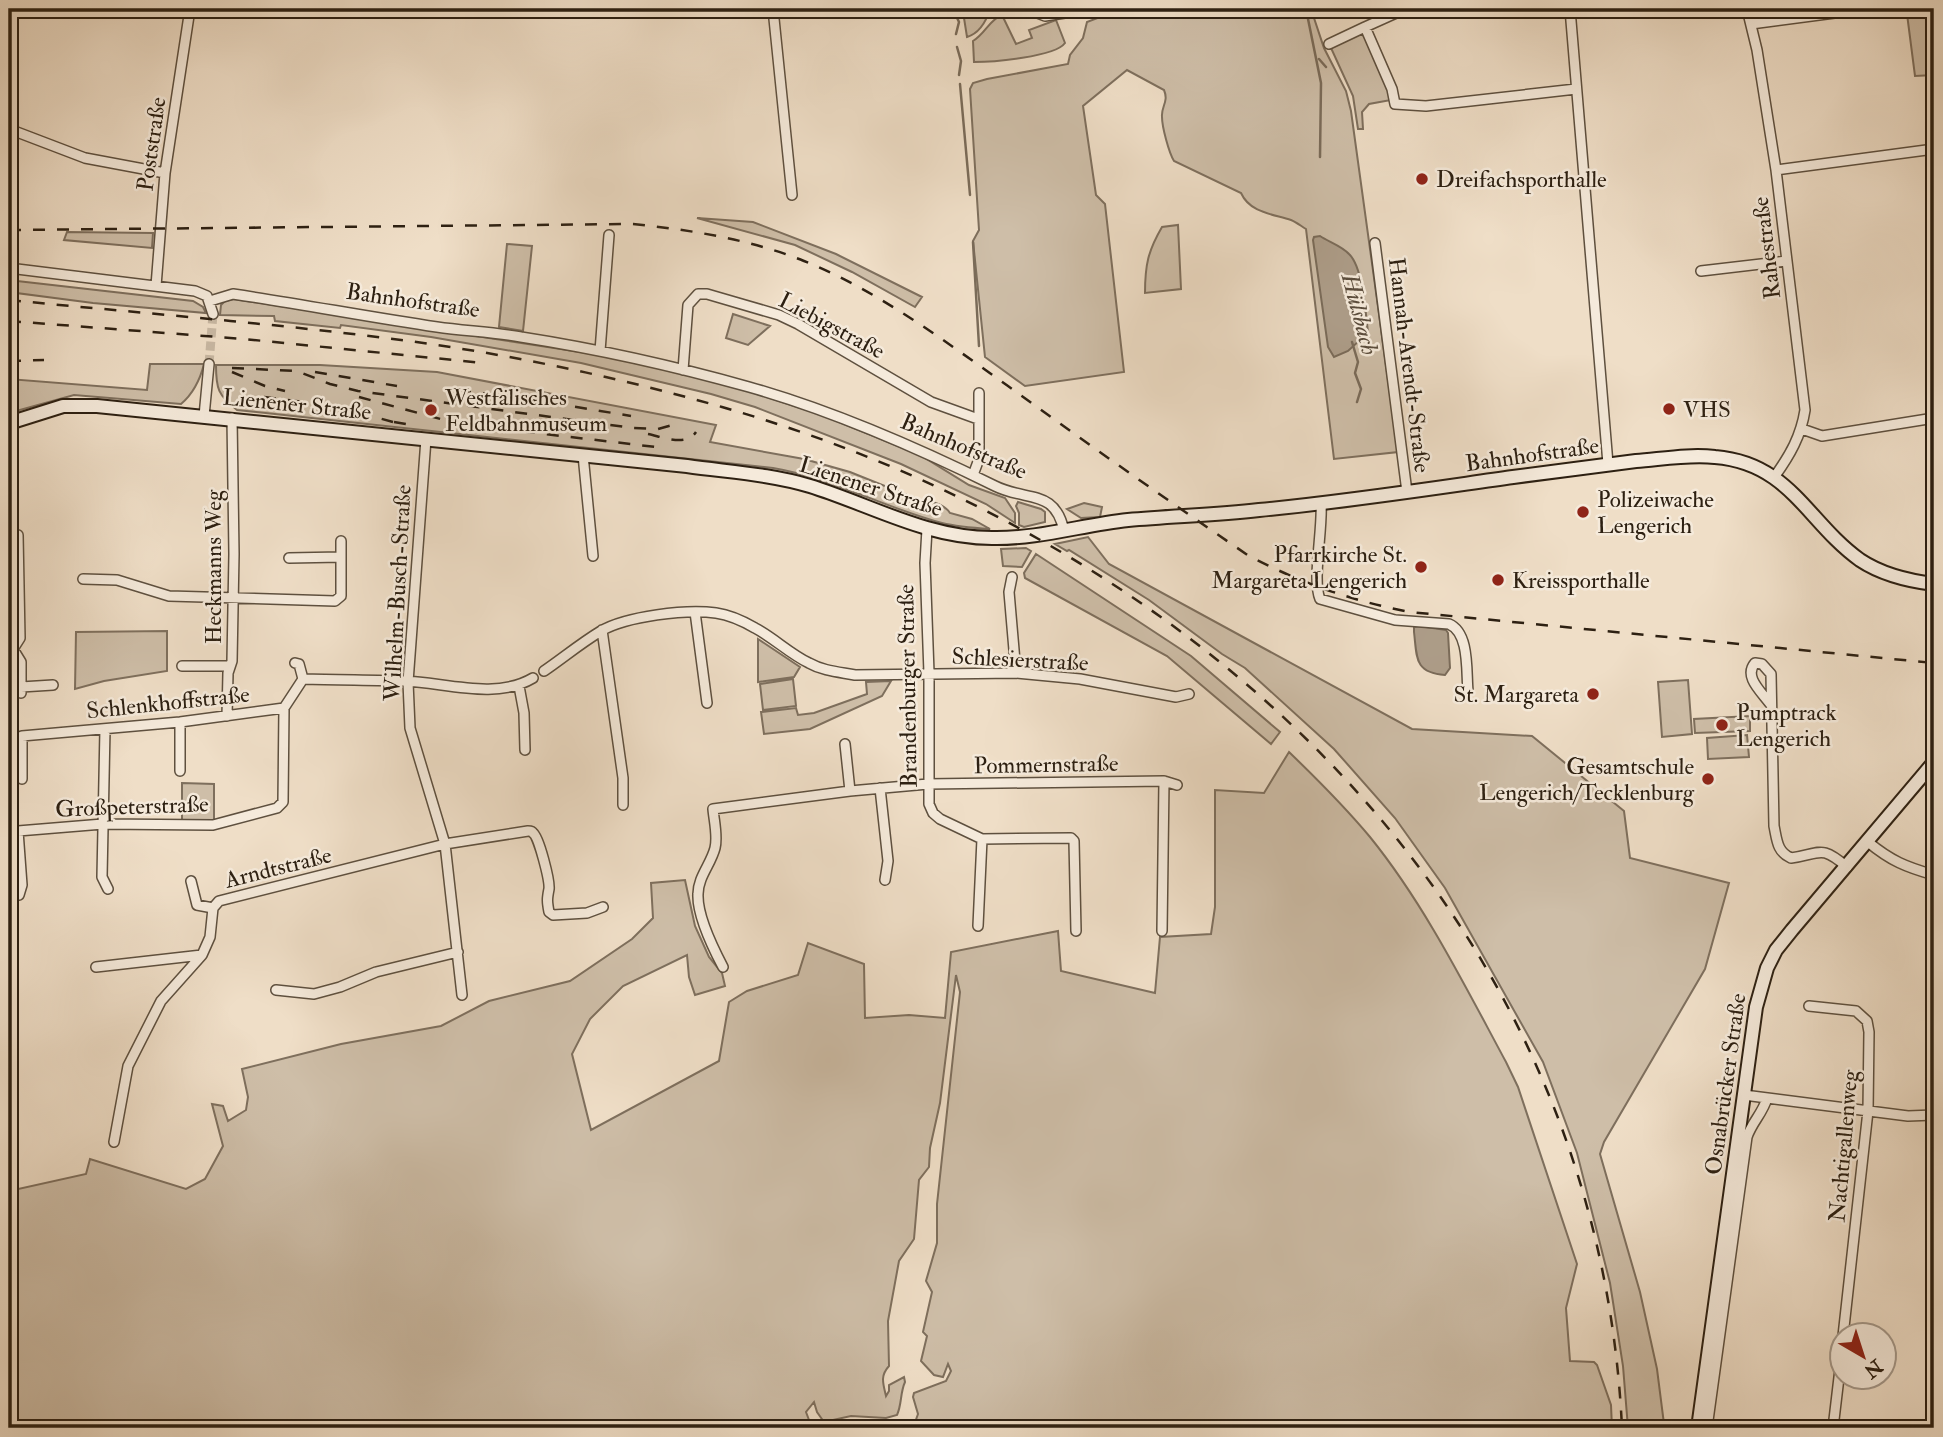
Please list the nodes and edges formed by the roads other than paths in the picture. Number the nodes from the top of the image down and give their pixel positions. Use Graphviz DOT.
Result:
graph roads {
  1 [pos="190,9"];
  2 [pos="773,9"];
  3 [pos="1027,9"];
  4 [pos="1091,9"];
  5 [pos="1405,9"];
  6 [pos="1570,9"];
  7 [pos="1747,9"];
  8 [pos="1865,9"];
  9 [pos="1751,24"];
  10 [pos="1365,27"];
  11 [pos="1329,44"];
  12 [pos="1576,89"];
  13 [pos="9,129"];
  14 [pos="1934,149"];
  15 [pos="1776,170"];
  16 [pos="165,173"];
  17 [pos="792,195"];
  18 [pos="609,235"];
  19 [pos="1375,243"];
  20 [pos="1786,261"];
  21 [pos="9,268"];
  22 [pos="1701,271"];
  23 [pos="156,286"];
  24 [pos="210,301"];
  25 [pos="213,314"];
  26 [pos="600,351"];
  27 [pos="209,364"];
  28 [pos="683,370"];
  29 [pos="979,393"];
  30 [pos="204,416"];
  31 [pos="232,418"];
  32 [pos="1934,418"];
  33 [pos="978,419"];
  34 [pos="9,423"];
  35 [pos="1802,429"];
  36 [pos="426,439"];
  37 [pos="583,455"];
  38 [pos="1608,464"];
  39 [pos="972,475"];
  40 [pos="1775,477"];
  41 [pos="1406,492"];
  42 [pos="1321,503"];
  43 [pos="928,529"];
  44 [pos="1064,531"];
  45 [pos="18,535"];
  46 [pos="341,541"];
  47 [pos="593,556"];
  48 [pos="289,558"];
  49 [pos="341,558"];
  50 [pos="1012,578"];
  51 [pos="83,579"];
  52 [pos="1934,584"];
  53 [pos="233,597"];
  54 [pos="695,612"];
  55 [pos="602,630"];
  56 [pos="295,663"];
  57 [pos="182,666"];
  58 [pos="230,666"];
  59 [pos="544,671"];
  60 [pos="929,673"];
  61 [pos="1016,673"];
  62 [pos="533,678"];
  63 [pos="303,679"];
  64 [pos="408,681"];
  65 [pos="52,685"];
  66 [pos="519,686"];
  67 [pos="1468,691"];
  68 [pos="1189,694"];
  69 [pos="708,703"];
  70 [pos="1771,705"];
  71 [pos="285,708"];
  72 [pos="227,716"];
  73 [pos="180,722"];
  74 [pos="105,729"];
  75 [pos="845,744"];
  76 [pos="525,750"];
  77 [pos="1934,762"];
  78 [pos="180,771"];
  79 [pos="22,779"];
  80 [pos="1164,781"];
  81 [pos="928,784"];
  82 [pos="1177,785"];
  83 [pos="880,788"];
  84 [pos="850,791"];
  85 [pos="623,805"];
  86 [pos="103,824"];
  87 [pos="13,830"];
  88 [pos="982,839"];
  89 [pos="1868,842"];
  90 [pos="444,844"];
  91 [pos="1847,867"];
  92 [pos="1934,875"];
  93 [pos="885,880"];
  94 [pos="191,881"];
  95 [pos="108,888"];
  96 [pos="19,895"];
  97 [pos="603,907"];
  98 [pos="213,908"];
  99 [pos="978,926"];
  100 [pos="1076,931"];
  101 [pos="1162,931"];
  102 [pos="458,952"];
  103 [pos="202,955"];
  104 [pos="96,967"];
  105 [pos="723,967"];
  106 [pos="276,990"];
  107 [pos="462,995"];
  108 [pos="1809,1006"];
  109 [pos="1744,1095"];
  110 [pos="1768,1097"];
  111 [pos="1868,1111"];
  112 [pos="1934,1115"];
  113 [pos="114,1142"];
  114 [pos="1844,1322"];
  115 [pos="1837,1392"];
  116 [pos="1698,1428"];
  117 [pos="1707,1428"];
  118 [pos="1833,1428"];
  1 -- 16 [label="street, Poststraße"];
  2 -- 17 [label="street"];
  3 -- 4 [label="street"];
  5 -- 10 [label="street"];
  6 -- 12 [label="street"];
  7 -- 9 [label="street, Rahestraße"];
  8 -- 9 [label="street"];
  9 -- 15 [label="street, Rahestraße"];
  10 -- 11 [label="street"];
  10 -- 12 [label="street"];
  12 -- 38 [label="street"];
  13 -- 16 [label="street"];
  14 -- 15 [label="street"];
  15 -- 20 [label="street, Rahestraße"];
  16 -- 23 [label="street, Poststraße"];
  18 -- 26 [label="street"];
  19 -- 41 [label="street, Hannah-Arendt-Straße"];
  20 -- 22 [label="street"];
  20 -- 35 [label="street, Rahestraße"];
  21 -- 23 [label="street"];
  23 -- 24 [label="street"];
  24 -- 25 [label="street"];
  24 -- 26 [label="street, Bahnhofstraße"];
  26 -- 28 [label="street, Bahnhofstraße"];
  27 -- 30 [label="street"];
  28 -- 33 [label="street, Liebigstraße"];
  28 -- 39 [label="street, Bahnhofstraße"];
  29 -- 33 [label="street"];
  30 -- 31 [label="street, Lienener Straße"];
  30 -- 34 [label="street, Lienener Straße"];
  31 -- 36 [label="street, Lienener Straße"];
  31 -- 53 [label="street, Heckmanns Weg"];
  32 -- 35 [label="street"];
  33 -- 39 [label="street"];
  35 -- 40 [label="street, Rahestraße"];
  36 -- 37 [label="street, Lienener Straße"];
  36 -- 64 [label="street, Wilhelm-Busch-Straße"];
  37 -- 43 [label="street, Lienener Straße"];
  37 -- 47 [label="street"];
  38 -- 40 [label="street, Bahnhofstraße"];
  38 -- 41 [label="street, Bahnhofstraße"];
  39 -- 44 [label="street, Bahnhofstraße"];
  40 -- 52 [label="street, Bahnhofstraße"];
  41 -- 42 [label="street, Bahnhofstraße"];
  42 -- 44 [label="street, Bahnhofstraße"];
  42 -- 67 [label="street"];
  43 -- 44 [label="street, Lienener Straße"];
  43 -- 60 [label="street, Brandenburger Straße"];
  45 -- 65 [label="street"];
  46 -- 49 [label="street"];
  48 -- 49 [label="street"];
  49 -- 53 [label="street"];
  50 -- 61 [label="street"];
  51 -- 53 [label="street"];
  53 -- 58 [label="street, Heckmanns Weg"];
  54 -- 55 [label="street, Schlesierstraße"];
  54 -- 60 [label="street, Schlesierstraße"];
  54 -- 69 [label="street"];
  55 -- 59 [label="street, Schlesierstraße"];
  55 -- 85 [label="street"];
  56 -- 63 [label="street"];
  57 -- 58 [label="street"];
  58 -- 72 [label="street, Heckmanns Weg"];
  60 -- 61 [label="street, Schlesierstraße"];
  60 -- 81 [label="street, Brandenburger Straße"];
  61 -- 68 [label="street, Schlesierstraße"];
  62 -- 66 [label="street"];
  63 -- 64 [label="street"];
  63 -- 71 [label="street, Schlenkhoffstraße"];
  64 -- 66 [label="street"];
  64 -- 90 [label="street, Wilhelm-Busch-Straße"];
  66 -- 76 [label="street"];
  70 -- 91 [label="street"];
  71 -- 72 [label="street, Schlenkhoffstraße"];
  71 -- 86 [label="street, Großpeterstraße"];
  72 -- 73 [label="street, Schlenkhoffstraße"];
  73 -- 74 [label="street, Schlenkhoffstraße"];
  73 -- 78 [label="street"];
  74 -- 79 [label="street, Schlenkhoffstraße"];
  74 -- 86 [label="street"];
  75 -- 84 [label="street"];
  77 -- 89 [label="street, Osnabrücker Straße"];
  80 -- 81 [label="street, Pommernstraße"];
  80 -- 82 [label="street, Pommernstraße"];
  80 -- 101 [label="street"];
  81 -- 83 [label="street, Pommernstraße"];
  81 -- 88 [label="street, Brandenburger Straße"];
  83 -- 84 [label="street, Pommernstraße"];
  83 -- 93 [label="street"];
  84 -- 105 [label="street, Pommernstraße"];
  86 -- 87 [label="street, Großpeterstraße"];
  86 -- 95 [label="street"];
  87 -- 96 [label="street"];
  88 -- 99 [label="street"];
  88 -- 100 [label="street, Brandenburger Straße"];
  89 -- 91 [label="street, Osnabrücker Straße"];
  89 -- 92 [label="street"];
  90 -- 97 [label="street, Arndtstraße"];
  90 -- 98 [label="street, Arndtstraße"];
  90 -- 102 [label="street, Wilhelm-Busch-Straße"];
  91 -- 109 [label="street, Osnabrücker Straße"];
  94 -- 98 [label="street"];
  98 -- 103 [label="street, Arndtstraße"];
  102 -- 106 [label="street"];
  102 -- 107 [label="street, Wilhelm-Busch-Straße"];
  103 -- 104 [label="street"];
  103 -- 113 [label="street, Arndtstraße"];
  108 -- 111 [label="street, Nachtigallenweg"];
  109 -- 110 [label="street"];
  109 -- 116 [label="street, Osnabrücker Straße"];
  110 -- 111 [label="street"];
  110 -- 117 [label="street, Osnabrücker Straße"];
  111 -- 112 [label="street"];
  111 -- 114 [label="street, Nachtigallenweg"];
  115 -- 118 [label="street"];
}
